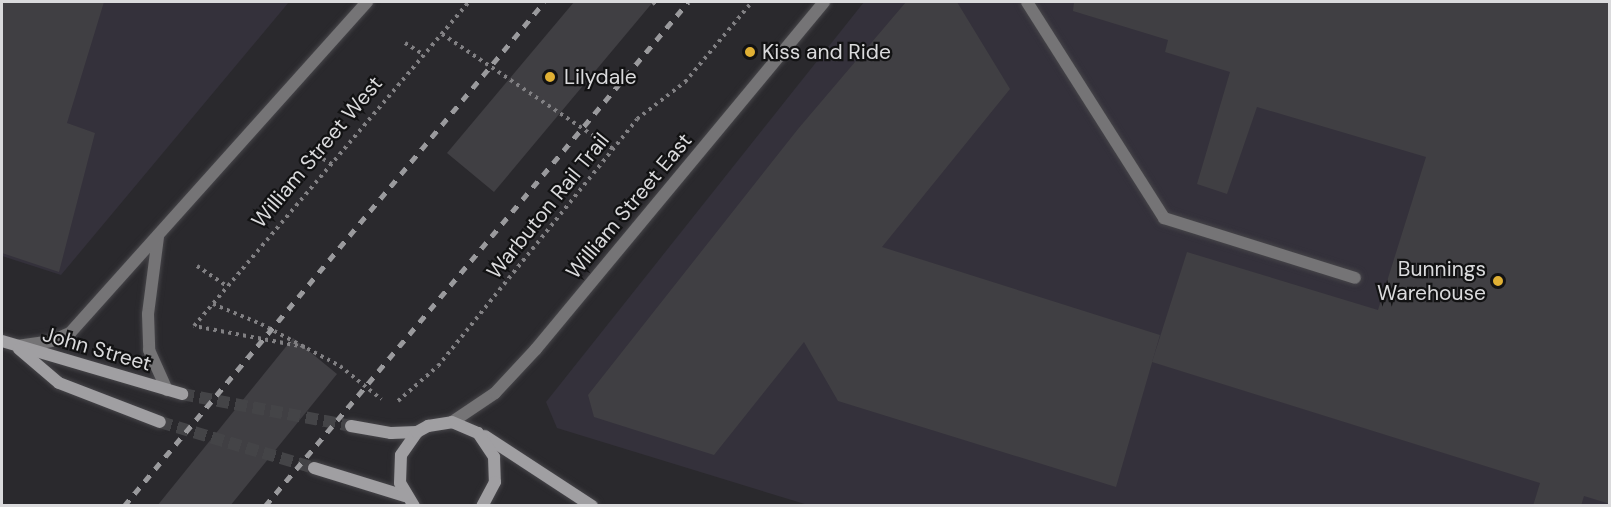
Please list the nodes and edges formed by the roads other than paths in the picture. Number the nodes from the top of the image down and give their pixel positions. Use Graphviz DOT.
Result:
graph roads {
  1 [pos="367,2"];
  2 [pos="824,2"];
  3 [pos="1027,2"];
  4 [pos="158,236"];
  5 [pos="1355,278"];
  6 [pos="2,340"];
  7 [pos="16,346"];
  8 [pos="167,390"];
  9 [pos="182,394"];
  10 [pos="160,422"];
  11 [pos="452,422"];
  12 [pos="351,426"];
  13 [pos="417,432"];
  14 [pos="478,433"];
  15 [pos="314,468"];
  16 [pos="409,502"];
  17 [pos="482,506"];
  18 [pos="592,506"];
  1 -- 4 [label="street"];
  2 -- 11 [label="street, William Street East"];
  3 -- 5 [label="street"];
  4 -- 7 [label="street"];
  4 -- 8 [label="street"];
  6 -- 7 [label="main road, John Street"];
  7 -- 8 [label="main road, John Street"];
  7 -- 10 [label="main road"];
  8 -- 9 [label="main road, John Street"];
  11 -- 13 [label="main road"];
  11 -- 14 [label="main road"];
  12 -- 13 [label="main road"];
  13 -- 16 [label="main road"];
  14 -- 17 [label="main road"];
  14 -- 18 [label="main road"];
  15 -- 16 [label="main road"];
}
